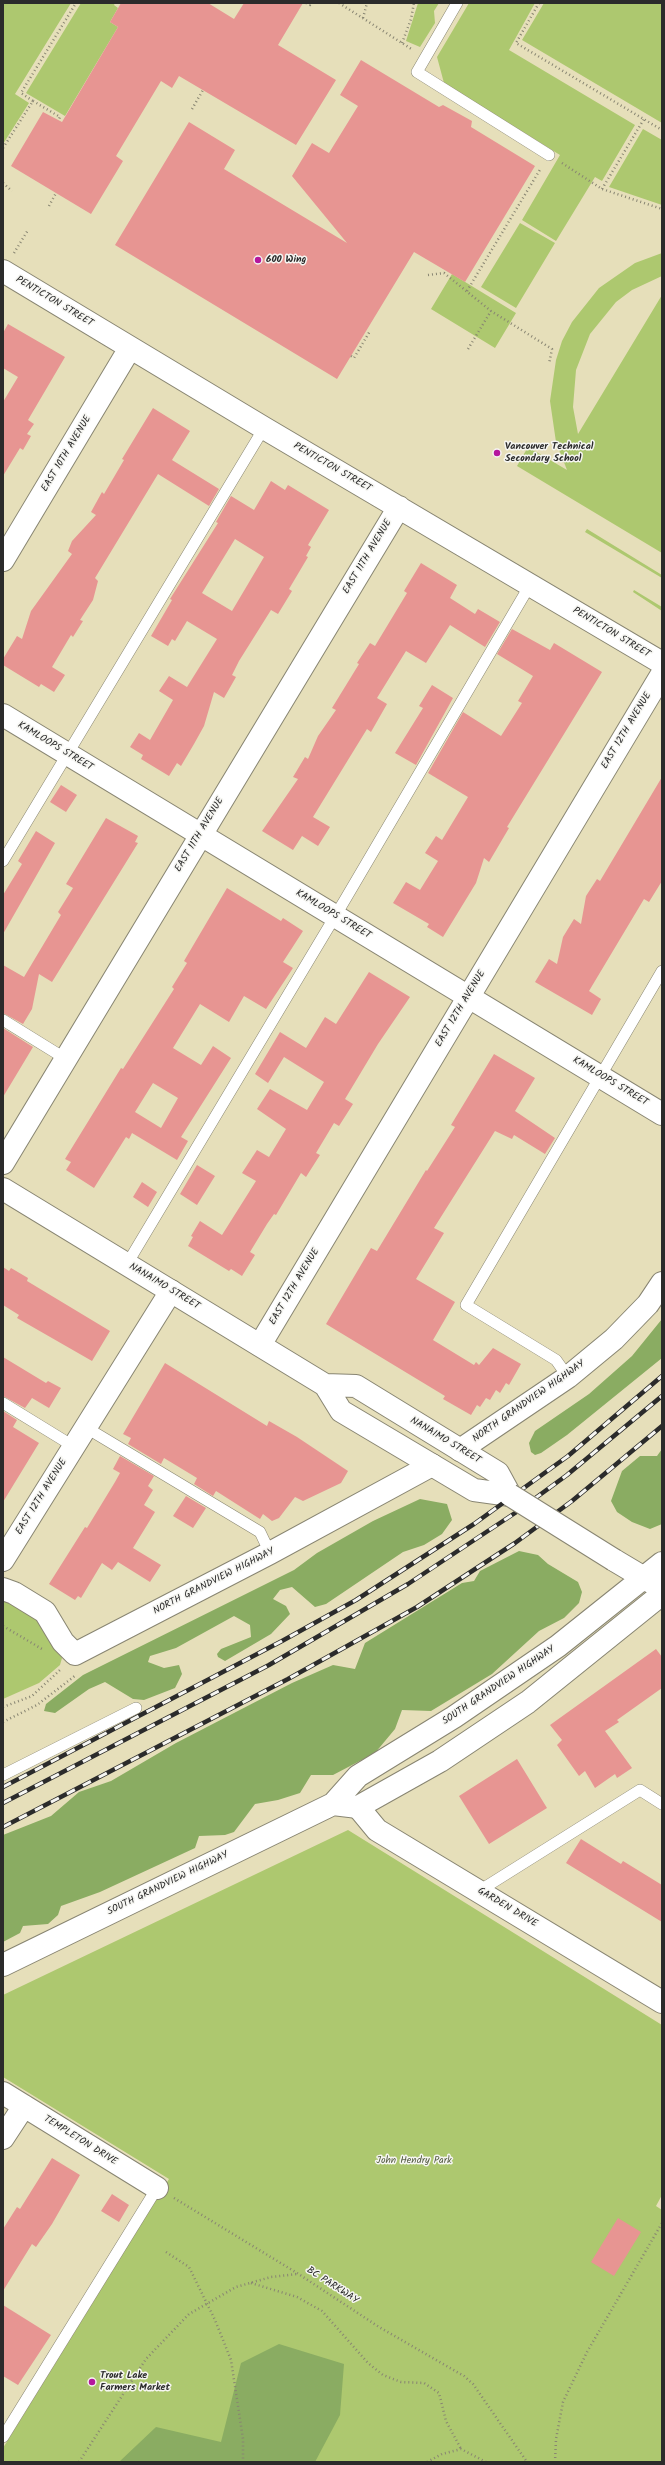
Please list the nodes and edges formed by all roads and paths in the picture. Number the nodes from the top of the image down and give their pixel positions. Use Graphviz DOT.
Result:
graph roads {
  1 [pos="76,3"];
  2 [pos="306,3"];
  3 [pos="312,3"];
  4 [pos="339,3"];
  5 [pos="367,3"];
  6 [pos="414,3"];
  7 [pos="457,3"];
  8 [pos="539,3"];
  9 [pos="363,18"];
  10 [pos="402,43"];
  11 [pos="425,57"];
  12 [pos="203,90"];
  13 [pos="33,101"];
  14 [pos="192,109"];
  15 [pos="644,119"];
  16 [pos="58,120"];
  17 [pos="662,130"];
  18 [pos="3,148"];
  19 [pos="549,155"];
  20 [pos="3,183"];
  21 [pos="602,189"];
  22 [pos="12,191"];
  23 [pos="56,193"];
  24 [pos="49,206"];
  25 [pos="662,209"];
  26 [pos="28,230"];
  27 [pos="9,262"];
  28 [pos="428,275"];
  29 [pos="467,291"];
  30 [pos="491,310"];
  31 [pos="370,331"];
  32 [pos="130,348"];
  33 [pos="468,349"];
  34 [pos="351,356"];
  35 [pos="549,364"];
  36 [pos="264,428"];
  37 [pos="399,507"];
  38 [pos="3,560"];
  39 [pos="530,584"];
  40 [pos="662,663"];
  41 [pos="662,674"];
  42 [pos="3,715"];
  43 [pos="66,754"];
  44 [pos="200,834"];
  45 [pos="3,861"];
  46 [pos="336,916"];
  47 [pos="662,971"];
  48 [pos="469,996"];
  49 [pos="3,1020"];
  50 [pos="66,1059"];
  51 [pos="599,1076"];
  52 [pos="662,1114"];
  53 [pos="3,1163"];
  54 [pos="3,1189"];
  55 [pos="127,1264"];
  56 [pos="662,1283"];
  57 [pos="171,1291"];
  58 [pos="260,1345"];
  59 [pos="568,1377"];
  60 [pos="325,1385"];
  61 [pos="3,1403"];
  62 [pos="85,1426"];
  63 [pos="73,1446"];
  64 [pos="460,1450"];
  65 [pos="432,1465"];
  66 [pos="510,1495"];
  67 [pos="270,1553"];
  68 [pos="3,1560"];
  69 [pos="662,1563"];
  70 [pos="653,1584"];
  71 [pos="3,1589"];
  72 [pos="662,1594"];
  73 [pos="3,1626"];
  74 [pos="48,1653"];
  75 [pos="75,1654"];
  76 [pos="3,1707"];
  77 [pos="136,1708"];
  78 [pos="3,1775"];
  79 [pos="333,1804"];
  80 [pos="662,1804"];
  81 [pos="358,1806"];
  82 [pos="478,1891"];
  83 [pos="3,1965"];
  84 [pos="662,2002"];
  85 [pos="3,2093"];
  86 [pos="24,2106"];
  87 [pos="3,2138"];
  88 [pos="157,2188"];
  89 [pos="662,2223"];
  90 [pos="166,2252"];
  91 [pos="297,2274"];
  92 [pos="251,2283"];
  93 [pos="207,2303"];
  94 [pos="3,2437"];
  95 [pos="461,2449"];
  96 [pos="79,2462"];
  97 [pos="243,2462"];
  98 [pos="427,2462"];
  99 [pos="486,2462"];
  100 [pos="527,2462"];
  101 [pos="555,2462"];
  1 -- 13 [label="path"];
  2 -- 3 [label="path"];
  4 -- 9 [label="path"];
  5 -- 9 [label="path"];
  6 -- 10 [label="path"];
  7 -- 11 [label="lane"];
  8 -- 15 [label="path"];
  9 -- 10 [label="path"];
  10 -- 11 [label="path"];
  11 -- 19 [label="lane"];
  12 -- 14 [label="path"];
  13 -- 16 [label="path"];
  13 -- 18 [label="path"];
  15 -- 17 [label="path"];
  15 -- 21 [label="path"];
  19 -- 21 [label="path"];
  19 -- 29 [label="path"];
  20 -- 22 [label="path"];
  21 -- 25 [label="path"];
  23 -- 24 [label="path"];
  26 -- 27 [label="path"];
  27 -- 32 [label="street, PENTICTON STREET"];
  28 -- 29 [label="path"];
  29 -- 30 [label="path"];
  30 -- 33 [label="path"];
  30 -- 35 [label="path"];
  31 -- 34 [label="path"];
  32 -- 36 [label="street, PENTICTON STREET"];
  32 -- 38 [label="street, EAST 10TH AVENUE"];
  36 -- 37 [label="street, PENTICTON STREET"];
  36 -- 43 [label="lane"];
  37 -- 39 [label="street, PENTICTON STREET"];
  37 -- 44 [label="street, EAST 11TH AVENUE"];
  39 -- 40 [label="street, PENTICTON STREET"];
  39 -- 46 [label="lane"];
  41 -- 48 [label="street, EAST 12TH AVENUE"];
  42 -- 43 [label="street, KAMLOOPS STREET"];
  43 -- 44 [label="street, KAMLOOPS STREET"];
  43 -- 45 [label="lane"];
  44 -- 46 [label="street, KAMLOOPS STREET"];
  44 -- 50 [label="street, EAST 11TH AVENUE"];
  46 -- 48 [label="street, KAMLOOPS STREET"];
  46 -- 55 [label="lane"];
  47 -- 51 [label="lane"];
  48 -- 51 [label="street, KAMLOOPS STREET"];
  48 -- 58 [label="street, EAST 12TH AVENUE"];
  49 -- 50 [label="lane"];
  50 -- 53 [label="street, EAST 11TH AVENUE"];
  51 -- 52 [label="street, KAMLOOPS STREET"];
  51 -- 59 [label="lane"];
  54 -- 55 [label="street, NANAIMO STREET"];
  55 -- 57 [label="street, NANAIMO STREET"];
  56 -- 59 [label="street, NORTH GRANDVIEW HIGHWAY"];
  57 -- 58 [label="street, NANAIMO STREET"];
  57 -- 62 [label="street, EAST 12TH AVENUE"];
  58 -- 60 [label="street, NANAIMO STREET"];
  59 -- 64 [label="street, NORTH GRANDVIEW HIGHWAY"];
  60 -- 64 [label="street, NANAIMO STREET"];
  60 -- 65 [label="street, NANAIMO STREET"];
  61 -- 63 [label="lane"];
  62 -- 63 [label="street, EAST 12TH AVENUE"];
  62 -- 67 [label="lane"];
  63 -- 68 [label="street, EAST 12TH AVENUE"];
  64 -- 66 [label="street, NANAIMO STREET"];
  65 -- 66 [label="street, NANAIMO STREET"];
  65 -- 67 [label="street, NORTH GRANDVIEW HIGHWAY"];
  66 -- 70 [label="street, NANAIMO STREET, bridge"];
  67 -- 75 [label="street, NORTH GRANDVIEW HIGHWAY"];
  69 -- 70 [label="street, SOUTH GRANDVIEW HIGHWAY"];
  70 -- 79 [label="street, SOUTH GRANDVIEW HIGHWAY"];
  71 -- 75 [label="street"];
  72 -- 81 [label="street"];
  73 -- 74 [label="path"];
  75 -- 76 [label="path"];
  77 -- 78 [label="lane"];
  79 -- 81 [label="street"];
  79 -- 83 [label="street, SOUTH GRANDVIEW HIGHWAY"];
  80 -- 82 [label="lane"];
  81 -- 82 [label="street, GARDEN DRIVE"];
  82 -- 84 [label="street, GARDEN DRIVE"];
  85 -- 86 [label="street, TEMPLETON DRIVE"];
  86 -- 87 [label="street"];
  86 -- 88 [label="street, TEMPLETON DRIVE"];
  88 -- 91 [label="path"];
  88 -- 94 [label="lane"];
  89 -- 101 [label="path"];
  90 -- 93 [label="path"];
  91 -- 92 [label="path, BC PARKWAY"];
  91 -- 100 [label="path, BC PARKWAY"];
  92 -- 93 [label="path, BC PARKWAY"];
  92 -- 95 [label="path"];
  93 -- 96 [label="path, BC PARKWAY"];
  93 -- 97 [label="path"];
  95 -- 98 [label="path"];
  95 -- 99 [label="path"];
}
